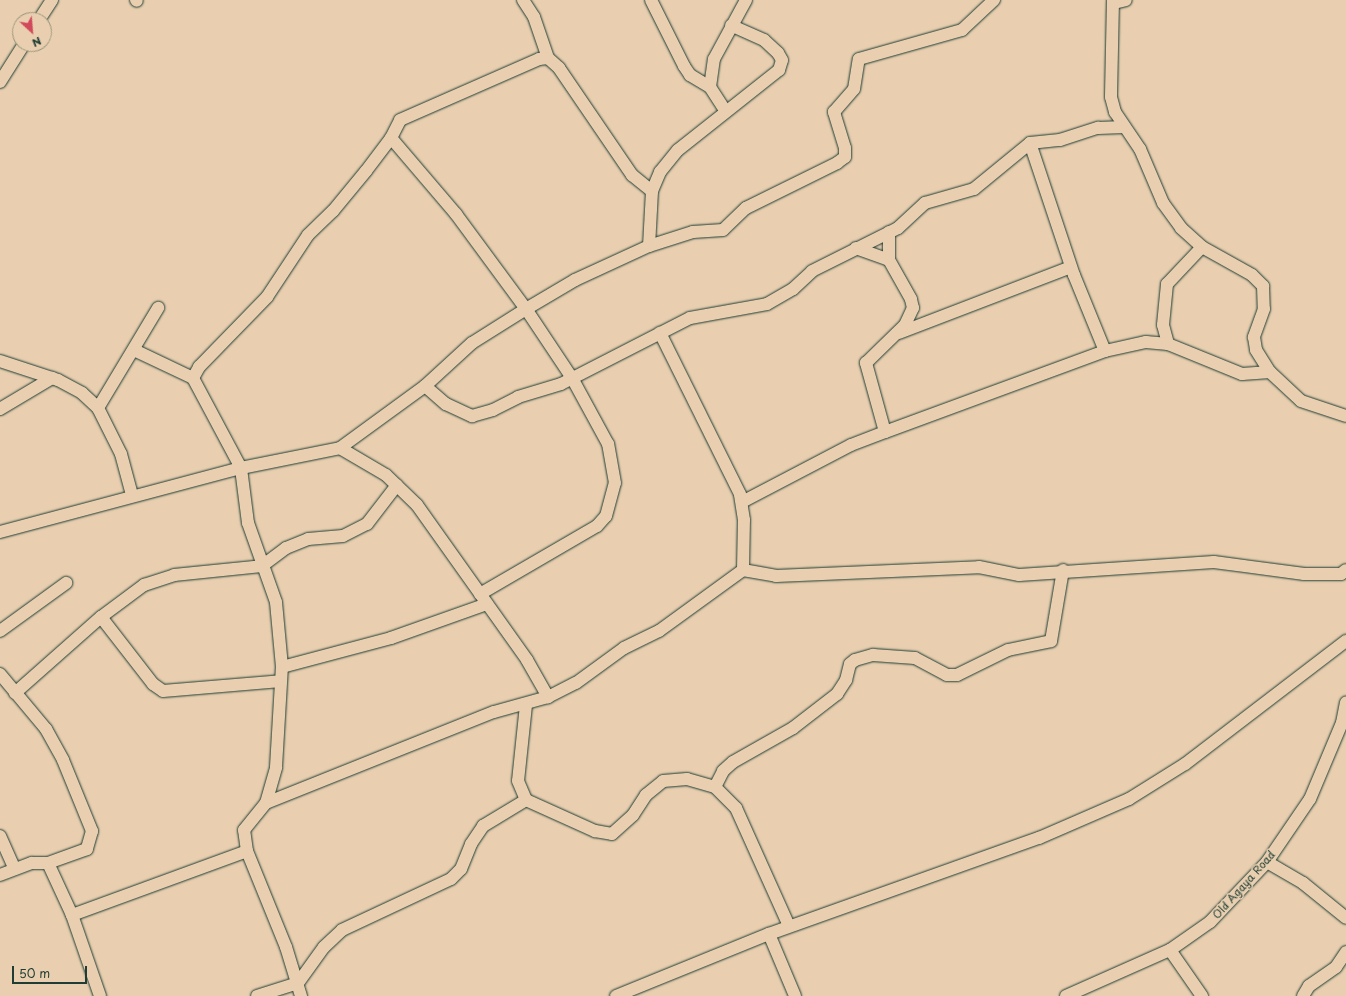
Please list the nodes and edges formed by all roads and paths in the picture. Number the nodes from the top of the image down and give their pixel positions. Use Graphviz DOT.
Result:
graph roads {
  1 [pos="52,0"];
  2 [pos="523,0"];
  3 [pos="650,0"];
  4 [pos="746,0"];
  5 [pos="994,0"];
  6 [pos="1117,1"];
  7 [pos="44,12"];
  8 [pos="731,25"];
  9 [pos="19,52"];
  10 [pos="548,58"];
  11 [pos="0,82"];
  12 [pos="710,88"];
  13 [pos="725,110"];
  14 [pos="1124,127"];
  15 [pos="391,138"];
  16 [pos="1030,143"];
  17 [pos="652,191"];
  18 [pos="889,232"];
  19 [pos="649,246"];
  20 [pos="856,248"];
  21 [pos="1202,248"];
  22 [pos="889,260"];
  23 [pos="1071,267"];
  24 [pos="158,308"];
  25 [pos="526,309"];
  26 [pos="660,332"];
  27 [pos="895,335"];
  28 [pos="1168,344"];
  29 [pos="134,350"];
  30 [pos="1105,351"];
  31 [pos="0,361"];
  32 [pos="1270,372"];
  33 [pos="52,378"];
  34 [pos="193,378"];
  35 [pos="572,378"];
  36 [pos="424,386"];
  37 [pos="98,408"];
  38 [pos="0,409"];
  39 [pos="1346,416"];
  40 [pos="884,432"];
  41 [pos="340,448"];
  42 [pos="241,468"];
  43 [pos="396,485"];
  44 [pos="132,495"];
  45 [pos="742,502"];
  46 [pos="0,532"];
  47 [pos="262,566"];
  48 [pos="743,570"];
  49 [pos="1063,570"];
  50 [pos="1346,570"];
  51 [pos="66,583"];
  52 [pos="480,594"];
  53 [pos="487,604"];
  54 [pos="101,617"];
  55 [pos="0,631"];
  56 [pos="1346,641"];
  57 [pos="282,667"];
  58 [pos="0,674"];
  59 [pos="281,681"];
  60 [pos="16,693"];
  61 [pos="548,698"];
  62 [pos="1346,702"];
  63 [pos="526,705"];
  64 [pos="1344,724"];
  65 [pos="715,788"];
  66 [pos="526,800"];
  67 [pos="266,803"];
  68 [pos="0,836"];
  69 [pos="247,851"];
  70 [pos="1267,862"];
  71 [pos="48,863"];
  72 [pos="15,869"];
  73 [pos="0,875"];
  74 [pos="72,915"];
  75 [pos="1346,918"];
  76 [pos="789,926"];
  77 [pos="769,934"];
  78 [pos="1170,950"];
  79 [pos="1346,952"];
  80 [pos="298,982"];
  81 [pos="100,996"];
  82 [pos="256,996"];
  83 [pos="302,996"];
  84 [pos="616,996"];
  85 [pos="795,996"];
  86 [pos="1066,996"];
  87 [pos="1202,996"];
  88 [pos="1303,996"];
  1 -- 7 [label="street"];
  2 -- 10 [label="street"];
  3 -- 12 [label="street"];
  4 -- 8 [label="street"];
  5 -- 19 [label="street"];
  6 -- 14 [label="street"];
  8 -- 12 [label="street"];
  8 -- 13 [label="street"];
  9 -- 11 [label="street"];
  10 -- 15 [label="street"];
  10 -- 17 [label="street"];
  12 -- 13 [label="street"];
  13 -- 17 [label="street"];
  14 -- 16 [label="street"];
  14 -- 21 [label="street"];
  15 -- 25 [label="street"];
  15 -- 34 [label="street"];
  16 -- 18 [label="street"];
  16 -- 23 [label="street"];
  17 -- 19 [label="street"];
  18 -- 20 [label="street"];
  18 -- 22 [label="street"];
  19 -- 25 [label="street"];
  20 -- 22 [label="street"];
  20 -- 26 [label="street"];
  21 -- 28 [label="street"];
  21 -- 32 [label="street"];
  22 -- 27 [label="street"];
  23 -- 27 [label="street"];
  23 -- 30 [label="street"];
  24 -- 29 [label="street"];
  25 -- 35 [label="street"];
  25 -- 36 [label="street"];
  26 -- 35 [label="street"];
  26 -- 45 [label="street"];
  27 -- 40 [label="street"];
  28 -- 30 [label="street"];
  28 -- 32 [label="street"];
  29 -- 34 [label="street"];
  29 -- 37 [label="street"];
  30 -- 40 [label="street"];
  31 -- 33 [label="street"];
  32 -- 39 [label="street"];
  33 -- 37 [label="street"];
  33 -- 38 [label="street"];
  34 -- 42 [label="street"];
  35 -- 36 [label="street"];
  35 -- 52 [label="street"];
  36 -- 41 [label="street"];
  37 -- 44 [label="street"];
  40 -- 45 [label="street"];
  41 -- 42 [label="street"];
  41 -- 43 [label="street"];
  42 -- 44 [label="street"];
  42 -- 47 [label="street"];
  43 -- 47 [label="street"];
  43 -- 52 [label="street"];
  44 -- 46 [label="street"];
  45 -- 48 [label="street"];
  47 -- 54 [label="street"];
  47 -- 57 [label="street"];
  48 -- 49 [label="street"];
  48 -- 61 [label="street"];
  49 -- 50 [label="street"];
  49 -- 65 [label="street"];
  51 -- 55 [label="street"];
  52 -- 53 [label="street"];
  53 -- 57 [label="street"];
  53 -- 61 [label="street"];
  54 -- 59 [label="street"];
  54 -- 60 [label="street"];
  56 -- 76 [label="street"];
  57 -- 59 [label="street"];
  58 -- 60 [label="street"];
  59 -- 67 [label="street"];
  60 -- 71 [label="street"];
  61 -- 63 [label="street"];
  62 -- 64 [label="street, Old Agaya Road"];
  63 -- 66 [label="street"];
  63 -- 67 [label="street"];
  64 -- 70 [label="street, Old Agaya Road"];
  65 -- 66 [label="street"];
  65 -- 76 [label="street"];
  66 -- 80 [label="street"];
  67 -- 69 [label="street"];
  68 -- 72 [label="street"];
  69 -- 74 [label="street"];
  69 -- 80 [label="street"];
  70 -- 75 [label="street"];
  70 -- 78 [label="street, Old Agaya Road"];
  71 -- 72 [label="street"];
  71 -- 74 [label="street"];
  72 -- 73 [label="street"];
  74 -- 81 [label="street"];
  76 -- 77 [label="street"];
  77 -- 84 [label="street"];
  77 -- 85 [label="street"];
  78 -- 86 [label="street, Old Agaya Road"];
  78 -- 87 [label="street"];
  79 -- 88 [label="street"];
  80 -- 82 [label="street"];
  80 -- 83 [label="street"];
}
